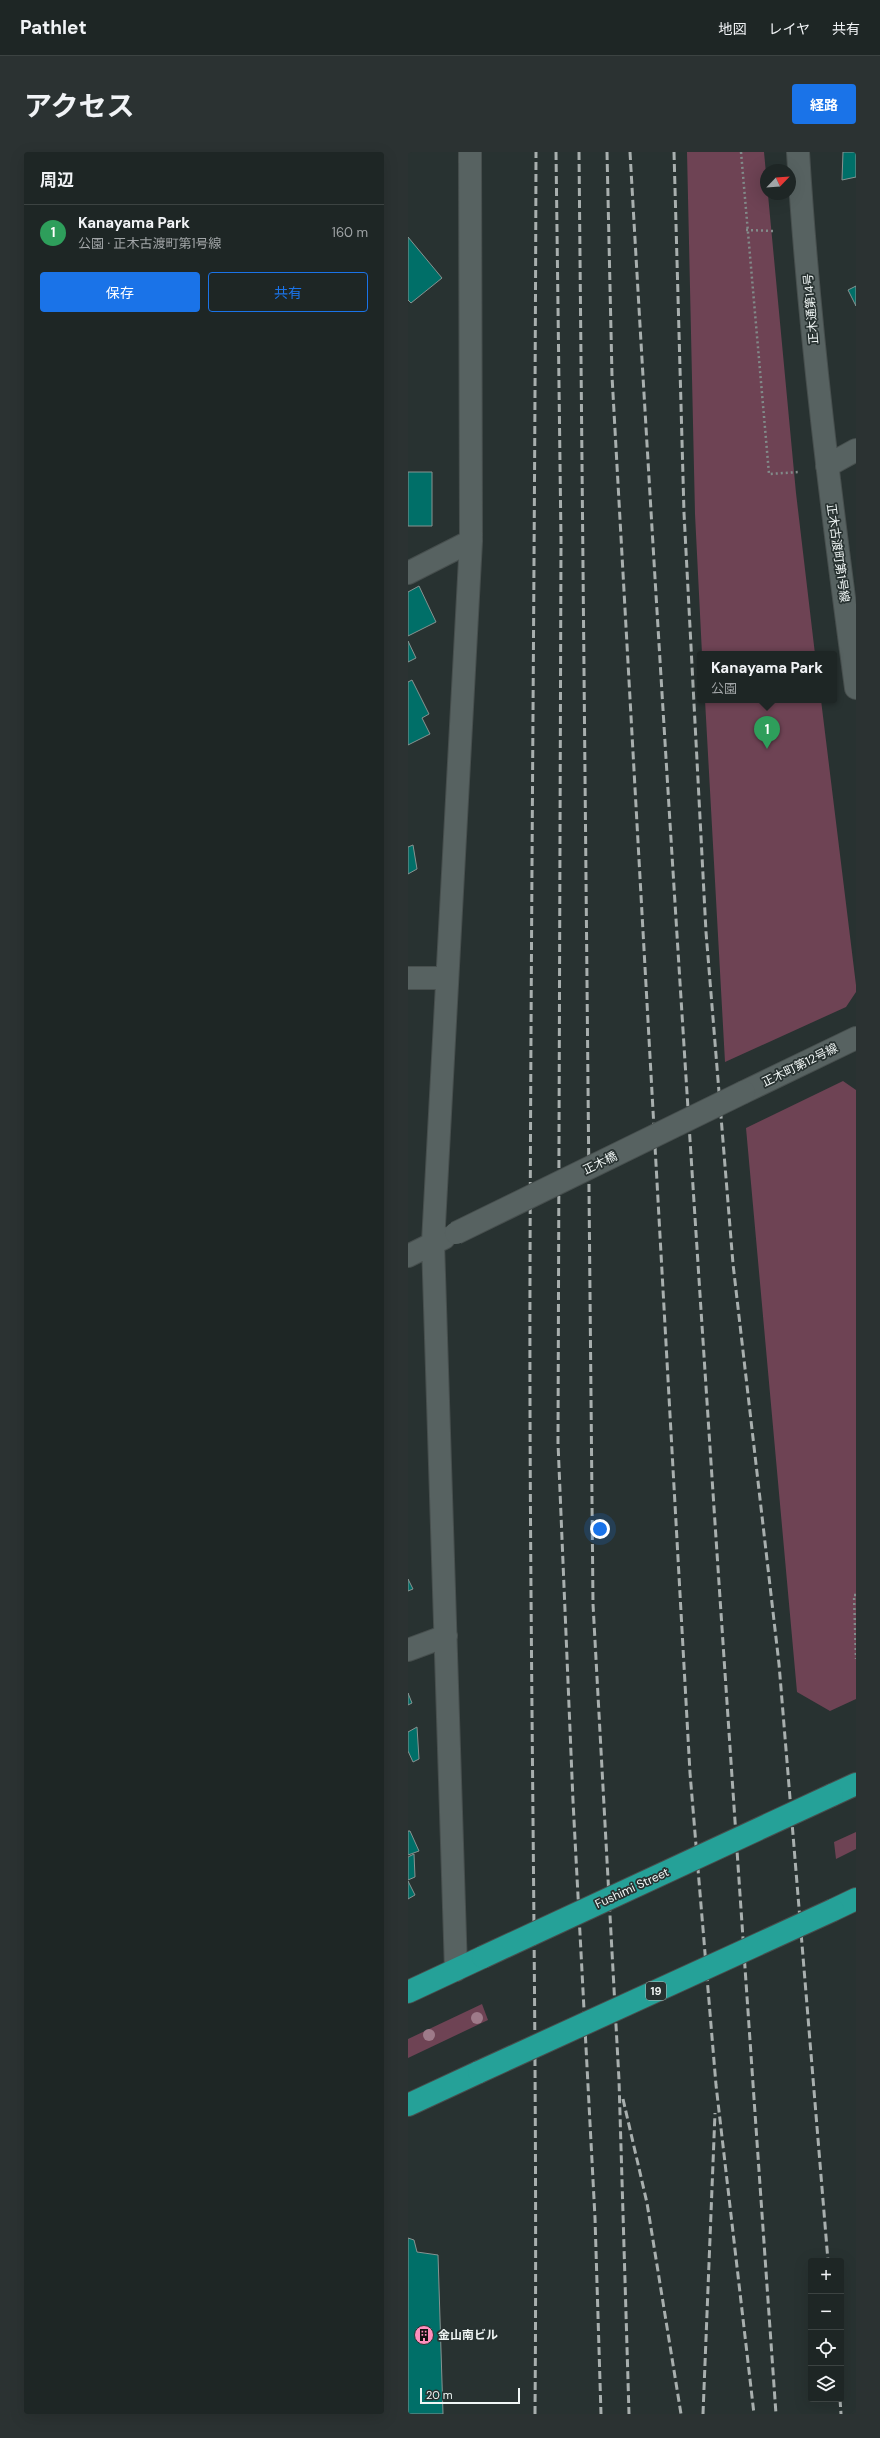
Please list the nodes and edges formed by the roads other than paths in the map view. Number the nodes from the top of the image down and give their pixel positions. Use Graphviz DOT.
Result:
graph roads {
  1 [pos="470,152"];
  2 [pos="798,152"];
  3 [pos="856,450"];
  4 [pos="827,466"];
  5 [pos="471,541"];
  6 [pos="408,573"];
  7 [pos="856,688"];
  8 [pos="408,978"];
  9 [pos="447,978"];
  10 [pos="856,1038"];
  11 [pos="744,1092"];
  12 [pos="433,1243"];
  13 [pos="408,1256"];
  14 [pos="446,1636"];
  15 [pos="408,1650"];
  16 [pos="856,1784"];
  17 [pos="856,1899"];
  18 [pos="456,1970"];
  19 [pos="408,1992"];
  20 [pos="408,2105"];
  1 -- 5 [label="street"];
  2 -- 4 [label="street, 正木通第14号"];
  3 -- 4 [label="street"];
  4 -- 7 [label="street, 正木古渡町第1号線"];
  5 -- 6 [label="street"];
  5 -- 9 [label="street"];
  8 -- 9 [label="street"];
  9 -- 12 [label="street"];
  10 -- 11 [label="street, 正木町第12号線"];
  11 -- 12 [label="street, 正木橋, bridge"];
  12 -- 13 [label="street, 正木橋"];
  12 -- 14 [label="street"];
  14 -- 15 [label="street"];
  14 -- 18 [label="street"];
  16 -- 18 [label="highway, Fushimi Street, bridge"];
  17 -- 20 [label="highway, 19, bridge"];
  18 -- 19 [label="highway, Fushimi Street"];
}
